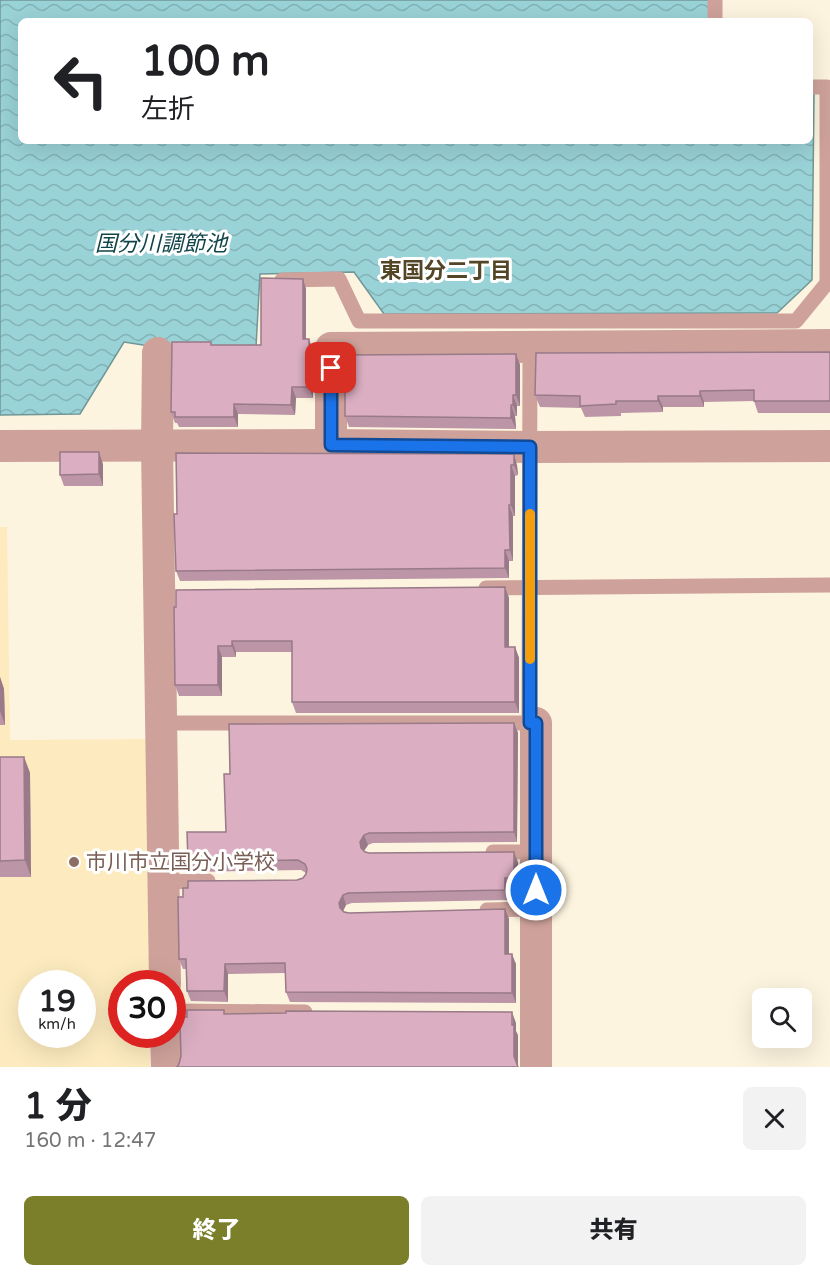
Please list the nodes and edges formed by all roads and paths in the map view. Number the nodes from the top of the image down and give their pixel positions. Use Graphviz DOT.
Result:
graph roads {
  1 [pos="715,0"];
  2 [pos="715,18"];
  3 [pos="813,87"];
  4 [pos="276,280"];
  5 [pos="830,345"];
  6 [pos="530,347"];
  7 [pos="158,354"];
  8 [pos="331,445"];
  9 [pos="0,446"];
  10 [pos="157,446"];
  11 [pos="830,446"];
  12 [pos="530,447"];
  13 [pos="830,585"];
  14 [pos="530,587"];
  15 [pos="470,588"];
  16 [pos="161,723"];
  17 [pos="533,723"];
  18 [pos="478,852"];
  19 [pos="536,852"];
  20 [pos="221,881"];
  21 [pos="163,882"];
  22 [pos="536,909"];
  23 [pos="467,911"];
  24 [pos="165,970"];
  25 [pos="186,1011"];
  26 [pos="325,1012"];
  27 [pos="166,1048"];
  28 [pos="167,1067"];
  29 [pos="536,1067"];
  1 -- 2 [label="lane"];
  3 -- 4 [label="lane"];
  5 -- 6 [label="street"];
  6 -- 8 [label="street"];
  6 -- 12 [label="lane"];
  7 -- 10 [label="street"];
  8 -- 10 [label="street"];
  8 -- 12 [label="street"];
  9 -- 10 [label="street"];
  10 -- 16 [label="street"];
  11 -- 12 [label="street"];
  12 -- 14 [label="lane"];
  13 -- 14 [label="lane"];
  14 -- 15 [label="lane"];
  14 -- 17 [label="lane"];
  16 -- 17 [label="lane"];
  16 -- 21 [label="street"];
  17 -- 19 [label="street"];
  18 -- 19 [label="lane"];
  19 -- 22 [label="street"];
  20 -- 21 [label="lane"];
  21 -- 24 [label="street"];
  22 -- 23 [label="lane"];
  22 -- 29 [label="street"];
  25 -- 26 [label="lane"];
  27 -- 28 [label="street"];
}
